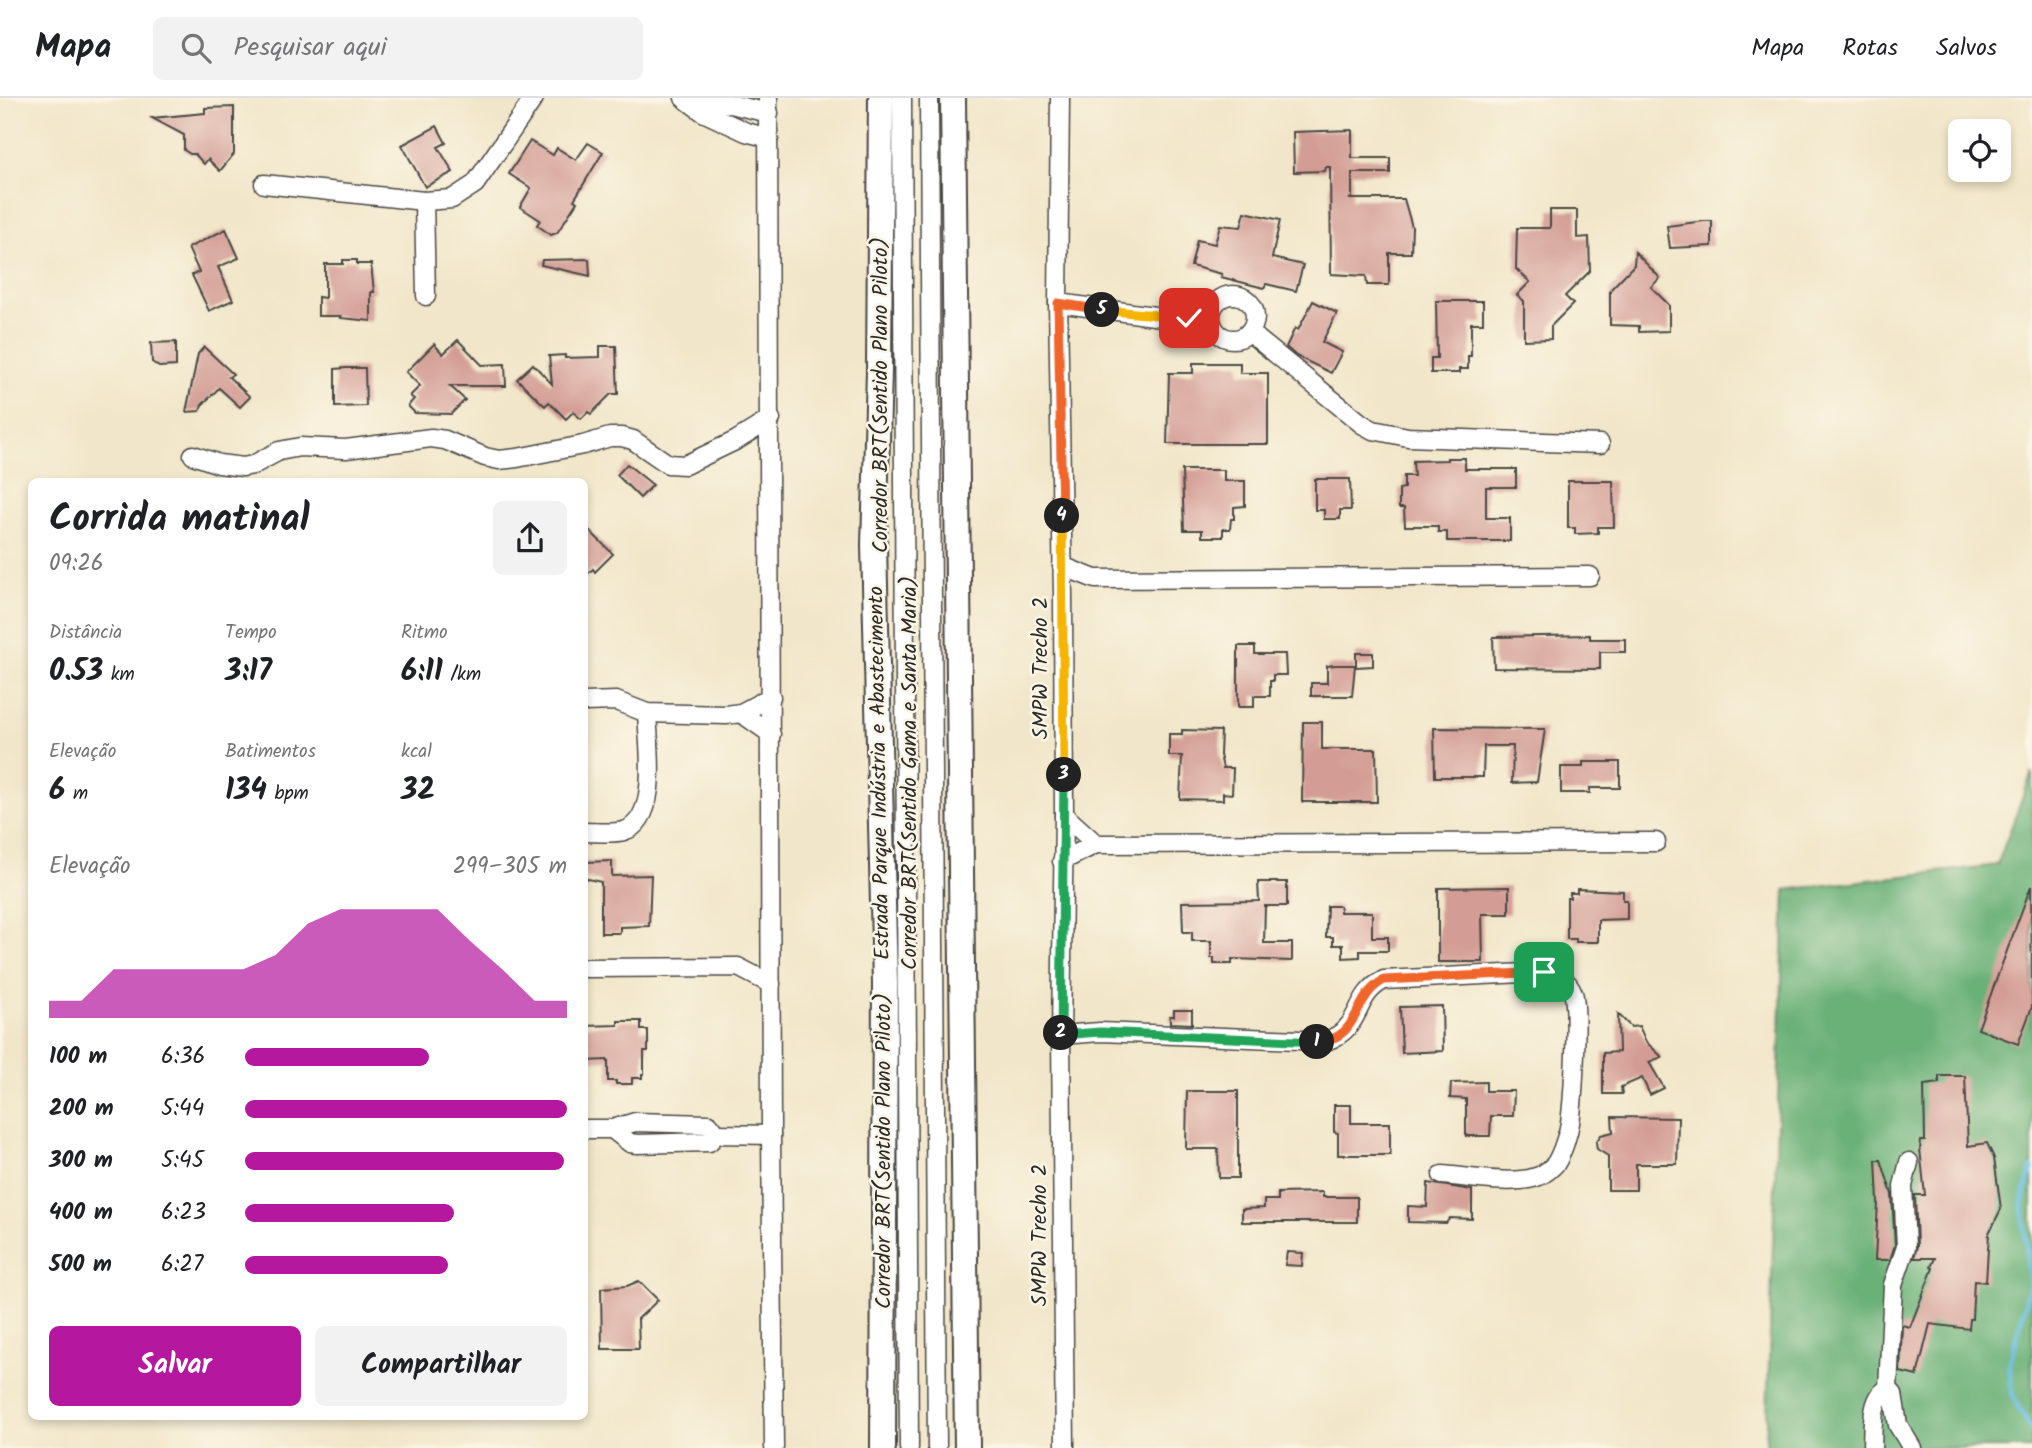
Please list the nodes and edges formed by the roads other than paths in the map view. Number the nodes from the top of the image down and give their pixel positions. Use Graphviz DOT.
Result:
graph roads {
  1 [pos="534,98"];
  2 [pos="881,98"];
  3 [pos="902,98"];
  4 [pos="929,98"];
  5 [pos="953,98"];
  6 [pos="688,100"];
  7 [pos="1063,102"];
  8 [pos="768,106"];
  9 [pos="769,138"];
  10 [pos="264,184"];
  11 [pos="424,201"];
  12 [pos="425,296"];
  13 [pos="1058,303"];
  14 [pos="1210,316"];
  15 [pos="1249,332"];
  16 [pos="771,419"];
  17 [pos="1600,444"];
  18 [pos="193,455"];
  19 [pos="1062,566"];
  20 [pos="1590,576"];
  21 [pos="1095,579"];
  22 [pos="1063,594"];
  23 [pos="771,697"];
  24 [pos="588,702"];
  25 [pos="647,713"];
  26 [pos="741,713"];
  27 [pos="771,734"];
  28 [pos="1064,815"];
  29 [pos="588,832"];
  30 [pos="1656,842"];
  31 [pos="1096,844"];
  32 [pos="1062,861"];
  33 [pos="771,954"];
  34 [pos="738,967"];
  35 [pos="588,968"];
  36 [pos="771,984"];
  37 [pos="1061,1035"];
  38 [pos="588,1129"];
  39 [pos="771,1135"];
  40 [pos="1909,1162"];
  41 [pos="1442,1175"];
  42 [pos="1888,1389"];
  43 [pos="1898,1426"];
  44 [pos="774,1448"];
  45 [pos="883,1448"];
  46 [pos="909,1448"];
  47 [pos="937,1448"];
  48 [pos="967,1448"];
  49 [pos="1065,1448"];
  50 [pos="1872,1448"];
  51 [pos="1896,1448"];
  52 [pos="1912,1448"];
  1 -- 11 [label="street"];
  2 -- 45 [label="highway, Estrada Parque Indústria e Abastecimento"];
  3 -- 46 [label="street, Corredor BRT(Sentido Plano Piloto)"];
  4 -- 47 [label="street, Corredor BRT(Sentido Gama e Santa Maria)"];
  5 -- 48 [label="highway"];
  6 -- 8 [label="street"];
  6 -- 9 [label="street"];
  7 -- 13 [label="street, SMPW Trecho 2"];
  8 -- 9 [label="street"];
  9 -- 16 [label="street"];
  10 -- 11 [label="street"];
  11 -- 12 [label="street"];
  13 -- 14 [label="street"];
  13 -- 19 [label="street, SMPW Trecho 2"];
  14 -- 15 [label="street"];
  14 -- 15 [label="street"];
  15 -- 17 [label="street"];
  16 -- 18 [label="street"];
  16 -- 23 [label="street"];
  19 -- 21 [label="street"];
  19 -- 22 [label="street, SMPW Trecho 2"];
  20 -- 21 [label="street"];
  21 -- 22 [label="street"];
  22 -- 28 [label="street, SMPW Trecho 2"];
  23 -- 26 [label="street"];
  23 -- 27 [label="street"];
  24 -- 25 [label="street"];
  25 -- 26 [label="street"];
  25 -- 29 [label="street"];
  26 -- 27 [label="street"];
  27 -- 33 [label="street"];
  28 -- 31 [label="street"];
  28 -- 32 [label="street, SMPW Trecho 2"];
  30 -- 31 [label="street"];
  31 -- 32 [label="street"];
  32 -- 37 [label="street, SMPW Trecho 2"];
  33 -- 34 [label="street"];
  33 -- 36 [label="street"];
  34 -- 35 [label="street"];
  34 -- 36 [label="street"];
  36 -- 39 [label="street"];
  37 -- 41 [label="street"];
  37 -- 49 [label="street, SMPW Trecho 2"];
  38 -- 39 [label="street"];
  39 -- 44 [label="street"];
  40 -- 42 [label="street"];
  42 -- 43 [label="street"];
  42 -- 50 [label="street"];
  43 -- 51 [label="street"];
  43 -- 52 [label="street"];
}
